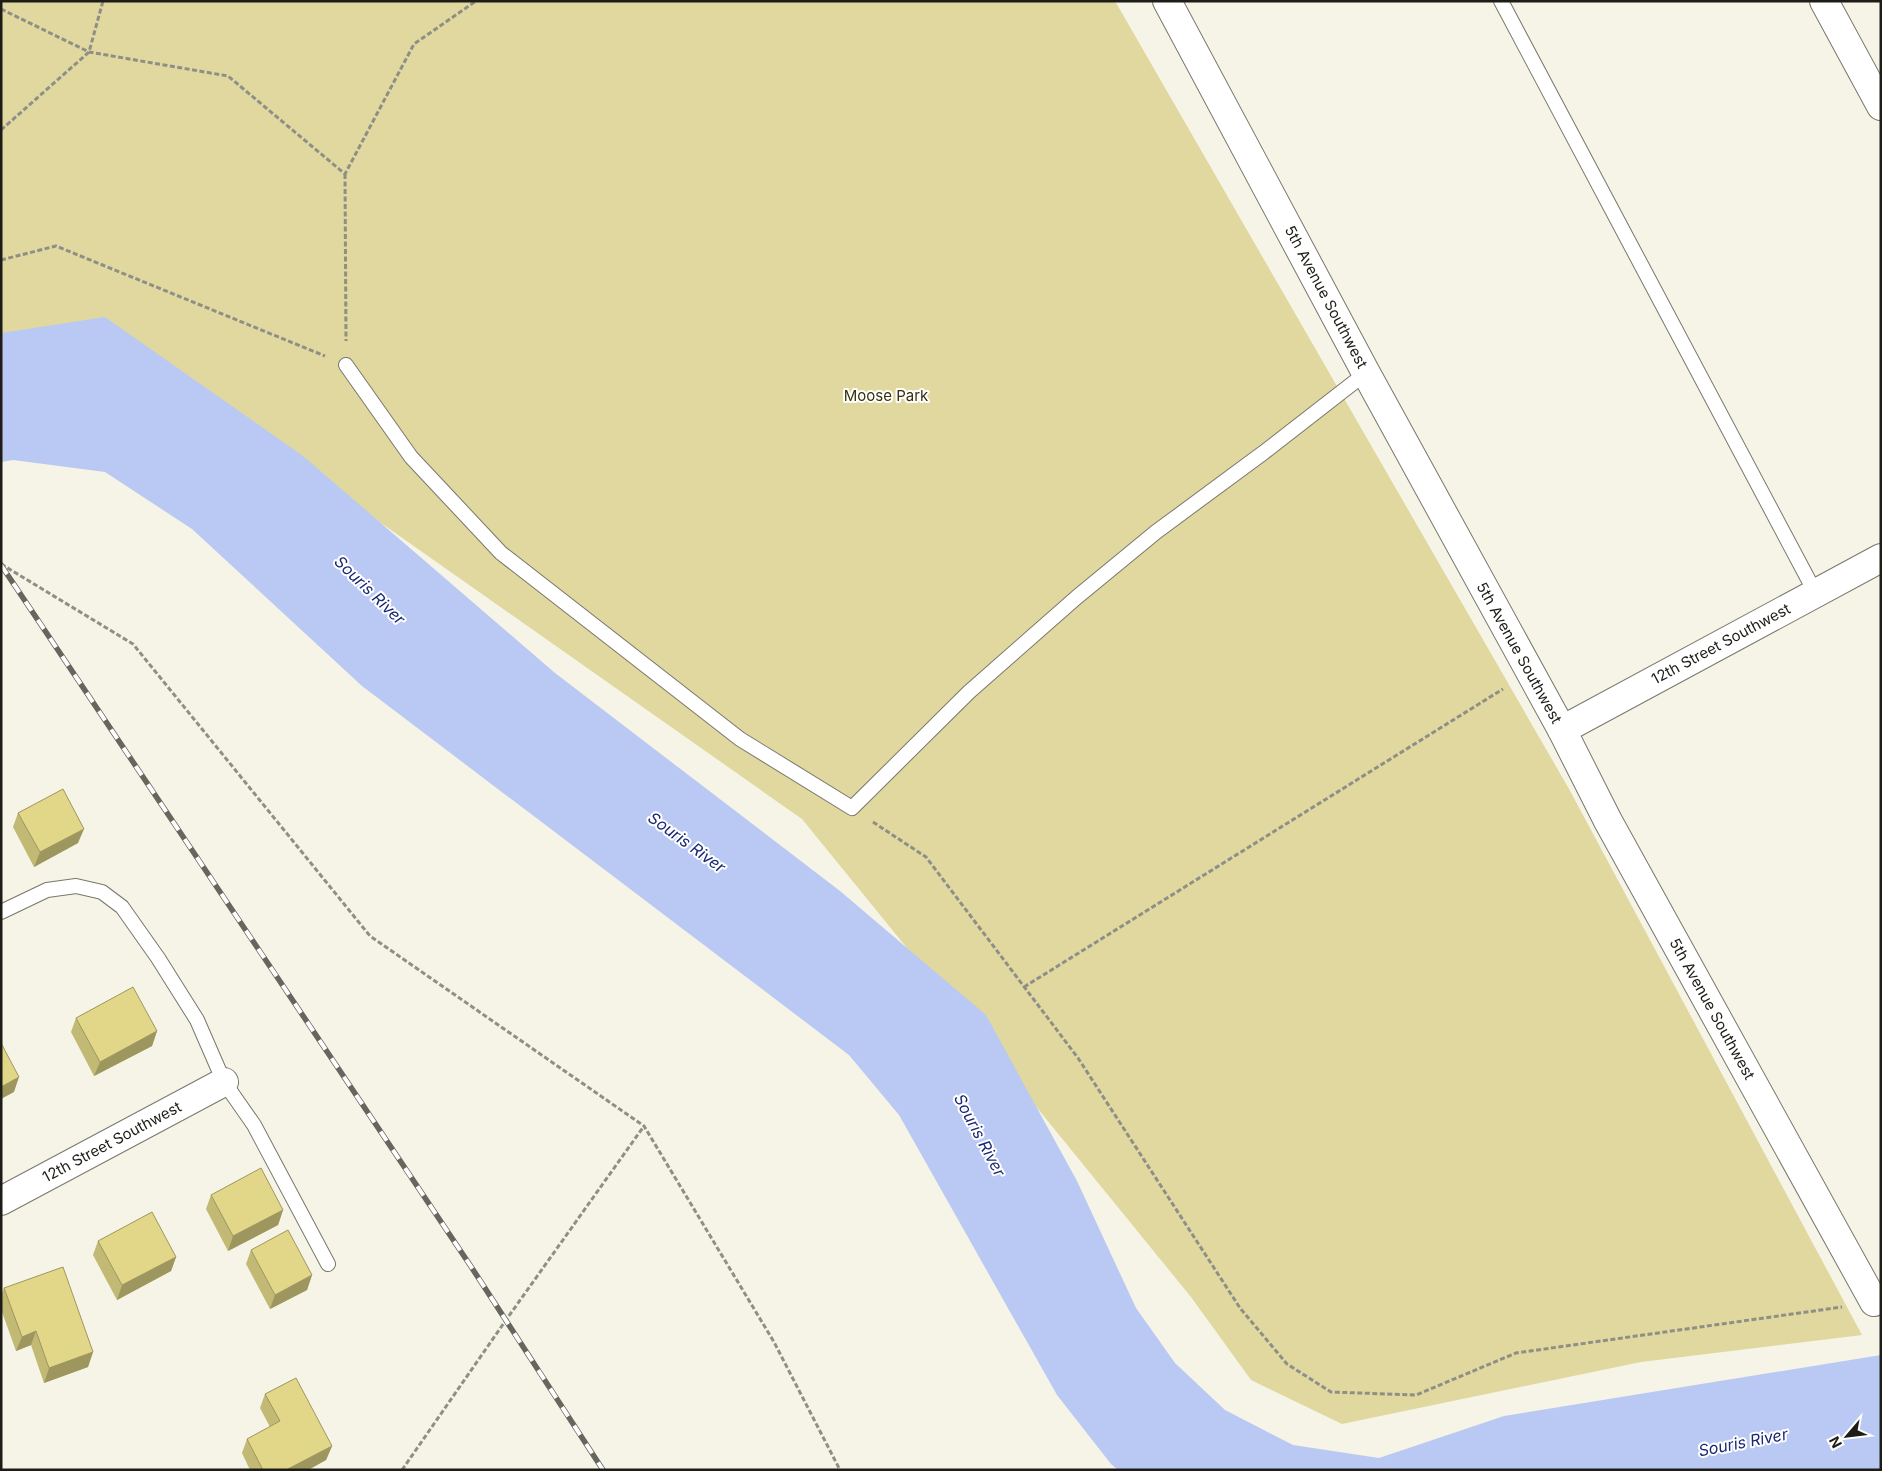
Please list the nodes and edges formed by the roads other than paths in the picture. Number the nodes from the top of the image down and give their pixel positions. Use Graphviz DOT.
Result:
graph roads {
  1 [pos="1168,1"];
  2 [pos="1501,1"];
  3 [pos="1824,1"];
  4 [pos="1881,106"];
  5 [pos="346,365"];
  6 [pos="1366,373"];
  7 [pos="1881,558"];
  8 [pos="1816,594"];
  9 [pos="1562,730"];
  10 [pos="1,912"];
  11 [pos="224,1082"];
  12 [pos="1,1201"];
  13 [pos="328,1264"];
  14 [pos="1874,1302"];
  1 -- 6 [label="street, 5th Avenue Southwest"];
  2 -- 8 [label="lane"];
  3 -- 4 [label="street"];
  5 -- 6 [label="lane"];
  6 -- 9 [label="street, 5th Avenue Southwest"];
  7 -- 8 [label="street, 12th Street Southwest"];
  8 -- 9 [label="street, 12th Street Southwest"];
  9 -- 14 [label="street, 5th Avenue Southwest"];
  10 -- 11 [label="lane"];
  11 -- 12 [label="street, 12th Street Southwest"];
  11 -- 13 [label="lane"];
}
